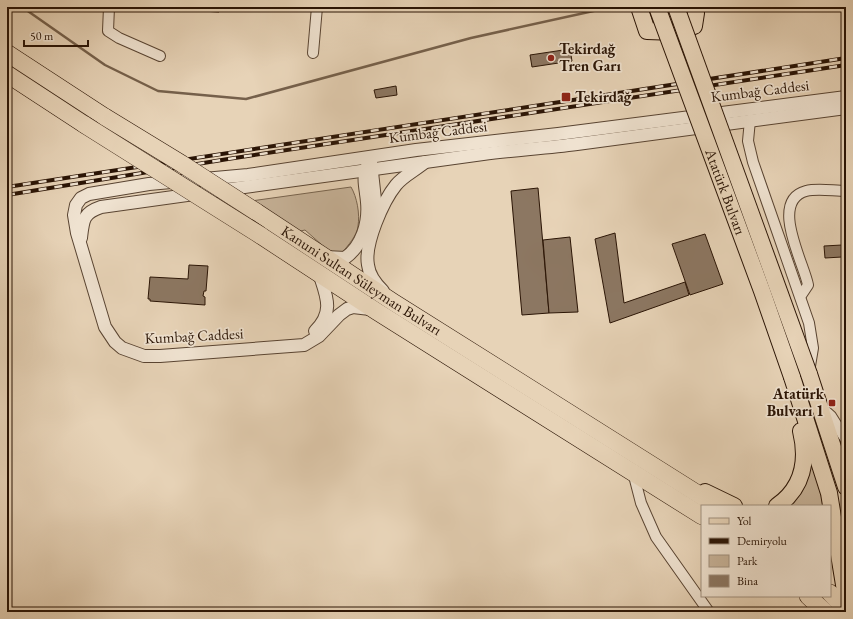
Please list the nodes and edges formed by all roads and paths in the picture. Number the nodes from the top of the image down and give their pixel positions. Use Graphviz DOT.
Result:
graph roads {
  1 [pos="109,7"];
  2 [pos="317,7"];
  3 [pos="639,7"];
  4 [pos="657,7"];
  5 [pos="676,7"];
  6 [pos="694,7"];
  7 [pos="7,53"];
  8 [pos="312,53"];
  9 [pos="160,56"];
  10 [pos="7,74"];
  11 [pos="846,97"];
  12 [pos="846,108"];
  13 [pos="750,120"];
  14 [pos="370,157"];
  15 [pos="425,162"];
  16 [pos="368,171"];
  17 [pos="846,191"];
  18 [pos="377,219"];
  19 [pos="81,241"];
  20 [pos="321,255"];
  21 [pos="318,272"];
  22 [pos="800,295"];
  23 [pos="393,302"];
  24 [pos="376,311"];
  25 [pos="290,346"];
  26 [pos="809,374"];
  27 [pos="792,377"];
  28 [pos="820,406"];
  29 [pos="846,440"];
  30 [pos="645,459"];
  31 [pos="633,472"];
  32 [pos="846,487"];
  33 [pos="715,505"];
  34 [pos="732,505"];
  35 [pos="778,505"];
  36 [pos="831,505"];
  37 [pos="831,505"];
  38 [pos="701,515"];
  39 [pos="831,594"];
  40 [pos="809,597"];
  41 [pos="846,597"];
  42 [pos="846,610"];
  43 [pos="709,612"];
  44 [pos="824,612"];
  1 -- 9 [label="street"];
  2 -- 8 [label="street"];
  3 -- 6 [label="main road"];
  4 -- 27 [label="main road, Atatürk Bulvarı, bridge"];
  5 -- 26 [label="main road, Atatürk Bulvarı, bridge"];
  7 -- 20 [label="highway, Kanuni Sultan Süleyman Bulvarı, bridge"];
  10 -- 21 [label="highway, Kanuni Sultan Süleyman Bulvarı, bridge"];
  11 -- 14 [label="street, Kumbağ Caddesi"];
  12 -- 13 [label="street, Kumbağ Caddesi"];
  13 -- 15 [label="street, Kumbağ Caddesi"];
  13 -- 22 [label="street"];
  14 -- 16 [label="street"];
  14 -- 19 [label="street, Kumbağ Caddesi"];
  15 -- 16 [label="street, Kumbağ Caddesi"];
  15 -- 18 [label="street"];
  16 -- 18 [label="street"];
  16 -- 19 [label="street, Kumbağ Caddesi"];
  16 -- 20 [label="street"];
  17 -- 22 [label="street"];
  18 -- 23 [label="street"];
  19 -- 25 [label="street, Kumbağ Caddesi"];
  20 -- 23 [label="highway, Kanuni Sultan Süleyman Bulvarı"];
  21 -- 24 [label="highway, Kanuni Sultan Süleyman Bulvarı"];
  21 -- 25 [label="street, Kumbağ Caddesi"];
  22 -- 26 [label="street"];
  23 -- 30 [label="highway, Kanuni Sultan Süleyman Bulvarı"];
  24 -- 25 [label="street, Kumbağ Caddesi"];
  24 -- 31 [label="highway, Kanuni Sultan Süleyman Bulvarı"];
  26 -- 28 [label="main road, Atatürk Bulvarı"];
  27 -- 35 [label="main road"];
  27 -- 36 [label="main road, Atatürk Bulvarı"];
  28 -- 29 [label="street"];
  28 -- 32 [label="main road, Atatürk Bulvarı"];
  30 -- 33 [label="highway, Kanuni Sultan Süleyman Bulvarı"];
  30 -- 34 [label="main road"];
  31 -- 38 [label="highway, Kanuni Sultan Süleyman Bulvarı"];
  31 -- 43 [label="street"];
  37 -- 41 [label="main road, Atatürk Bulvarı"];
  39 -- 42 [label="highway"];
  40 -- 44 [label="highway"];
}
